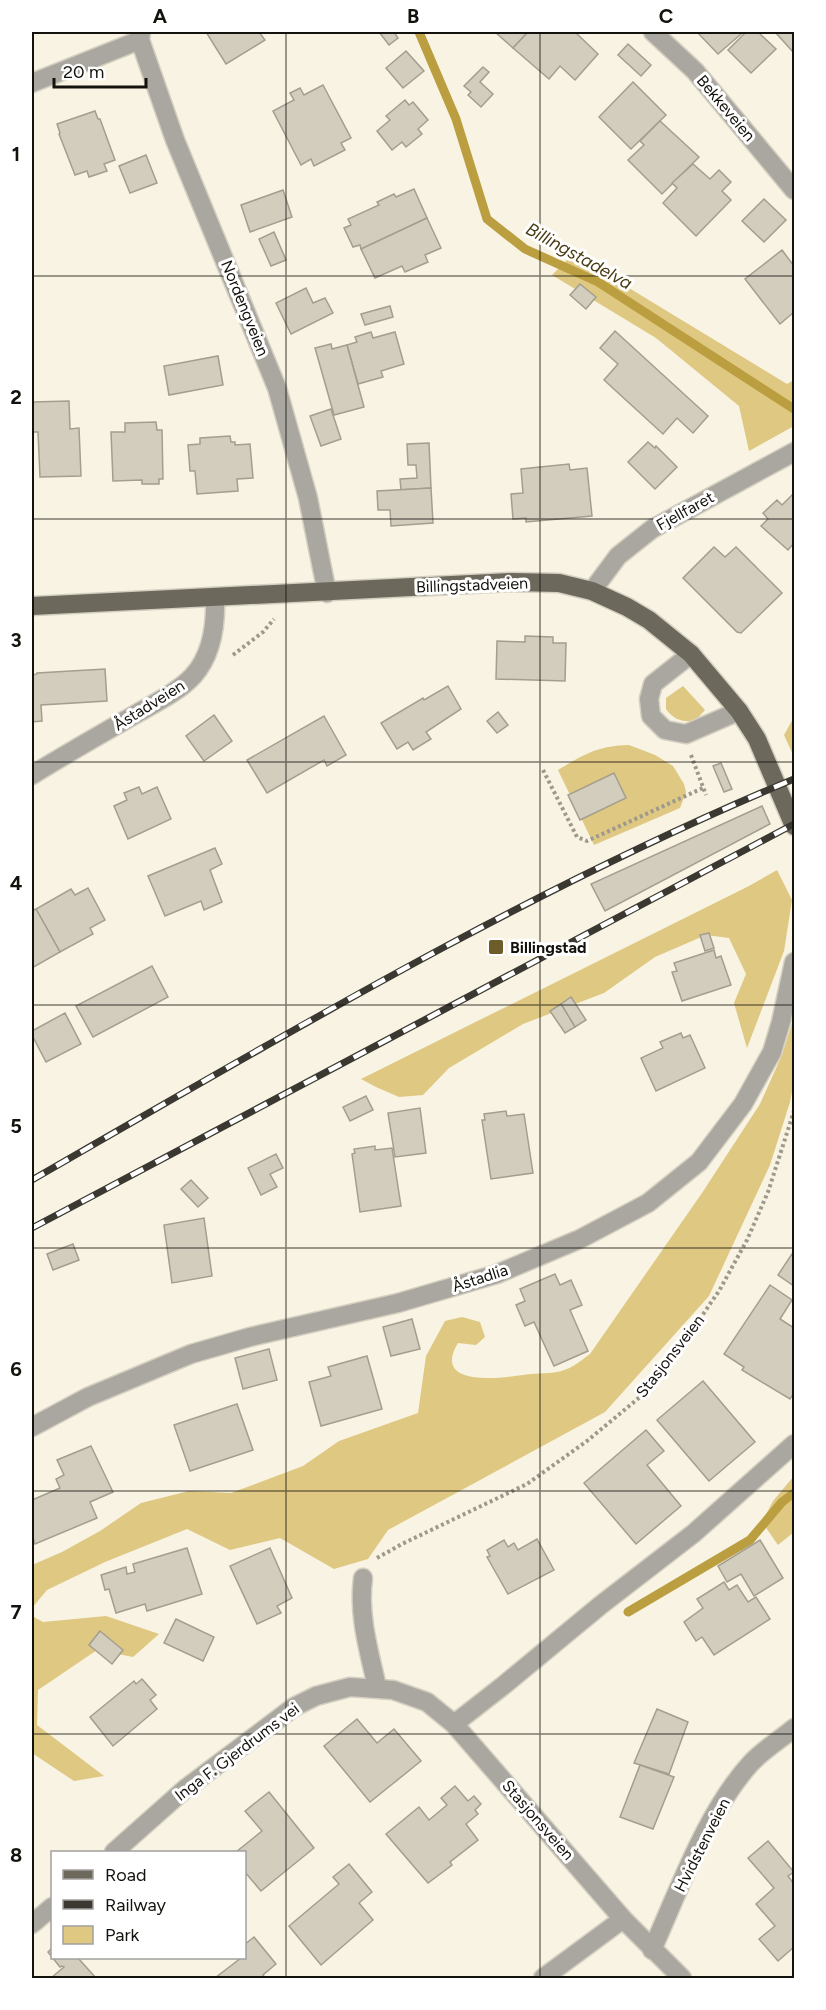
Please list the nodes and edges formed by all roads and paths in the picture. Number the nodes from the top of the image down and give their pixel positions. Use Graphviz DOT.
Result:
graph roads {
  1 [pos="653,32"];
  2 [pos="140,36"];
  3 [pos="32,83"];
  4 [pos="795,190"];
  5 [pos="795,452"];
  6 [pos="592,591"];
  7 [pos="327,593"];
  8 [pos="215,597"];
  9 [pos="32,606"];
  10 [pos="279,617"];
  11 [pos="691,654"];
  12 [pos="232,656"];
  13 [pos="739,711"];
  14 [pos="686,734"];
  15 [pos="543,770"];
  16 [pos="32,775"];
  17 [pos="703,788"];
  18 [pos="706,795"];
  19 [pos="795,826"];
  20 [pos="795,962"];
  21 [pos="795,1112"];
  22 [pos="32,1426"];
  23 [pos="795,1443"];
  24 [pos="363,1578"];
  25 [pos="377,1688"];
  26 [pos="454,1724"];
  27 [pos="795,1728"];
  28 [pos="115,1851"];
  29 [pos="623,1919"];
  30 [pos="652,1950"];
  31 [pos="543,1978"];
  32 [pos="682,1978"];
  1 -- 4 [label="street, Bekkeveien"];
  2 -- 3 [label="street"];
  2 -- 7 [label="street, Nordengveien"];
  5 -- 6 [label="street, Fjellfaret"];
  6 -- 7 [label="main road, Billingstadveien"];
  6 -- 11 [label="main road, Billingstadveien"];
  7 -- 8 [label="main road, Billingstadveien"];
  8 -- 9 [label="main road, Billingstadveien"];
  8 -- 16 [label="street, Åstadveien"];
  10 -- 12 [label="path"];
  11 -- 13 [label="main road, Billingstadveien"];
  11 -- 14 [label="street"];
  13 -- 14 [label="street"];
  13 -- 19 [label="main road, Billingstadveien"];
  14 -- 17 [label="path"];
  15 -- 17 [label="path"];
  17 -- 18 [label="path"];
  20 -- 22 [label="street, Åstadlia"];
  21 -- 24 [label="path, Stasjonsveien"];
  23 -- 26 [label="street"];
  24 -- 25 [label="street"];
  25 -- 26 [label="street, Stasjonsveien"];
  25 -- 28 [label="street, Inga F. Gjerdrums vei"];
  26 -- 29 [label="street, Stasjonsveien"];
  27 -- 30 [label="street, Hvidstenveien"];
  29 -- 30 [label="street, Stasjonsveien"];
  29 -- 31 [label="street"];
  30 -- 32 [label="street, Stasjonsveien"];
}
